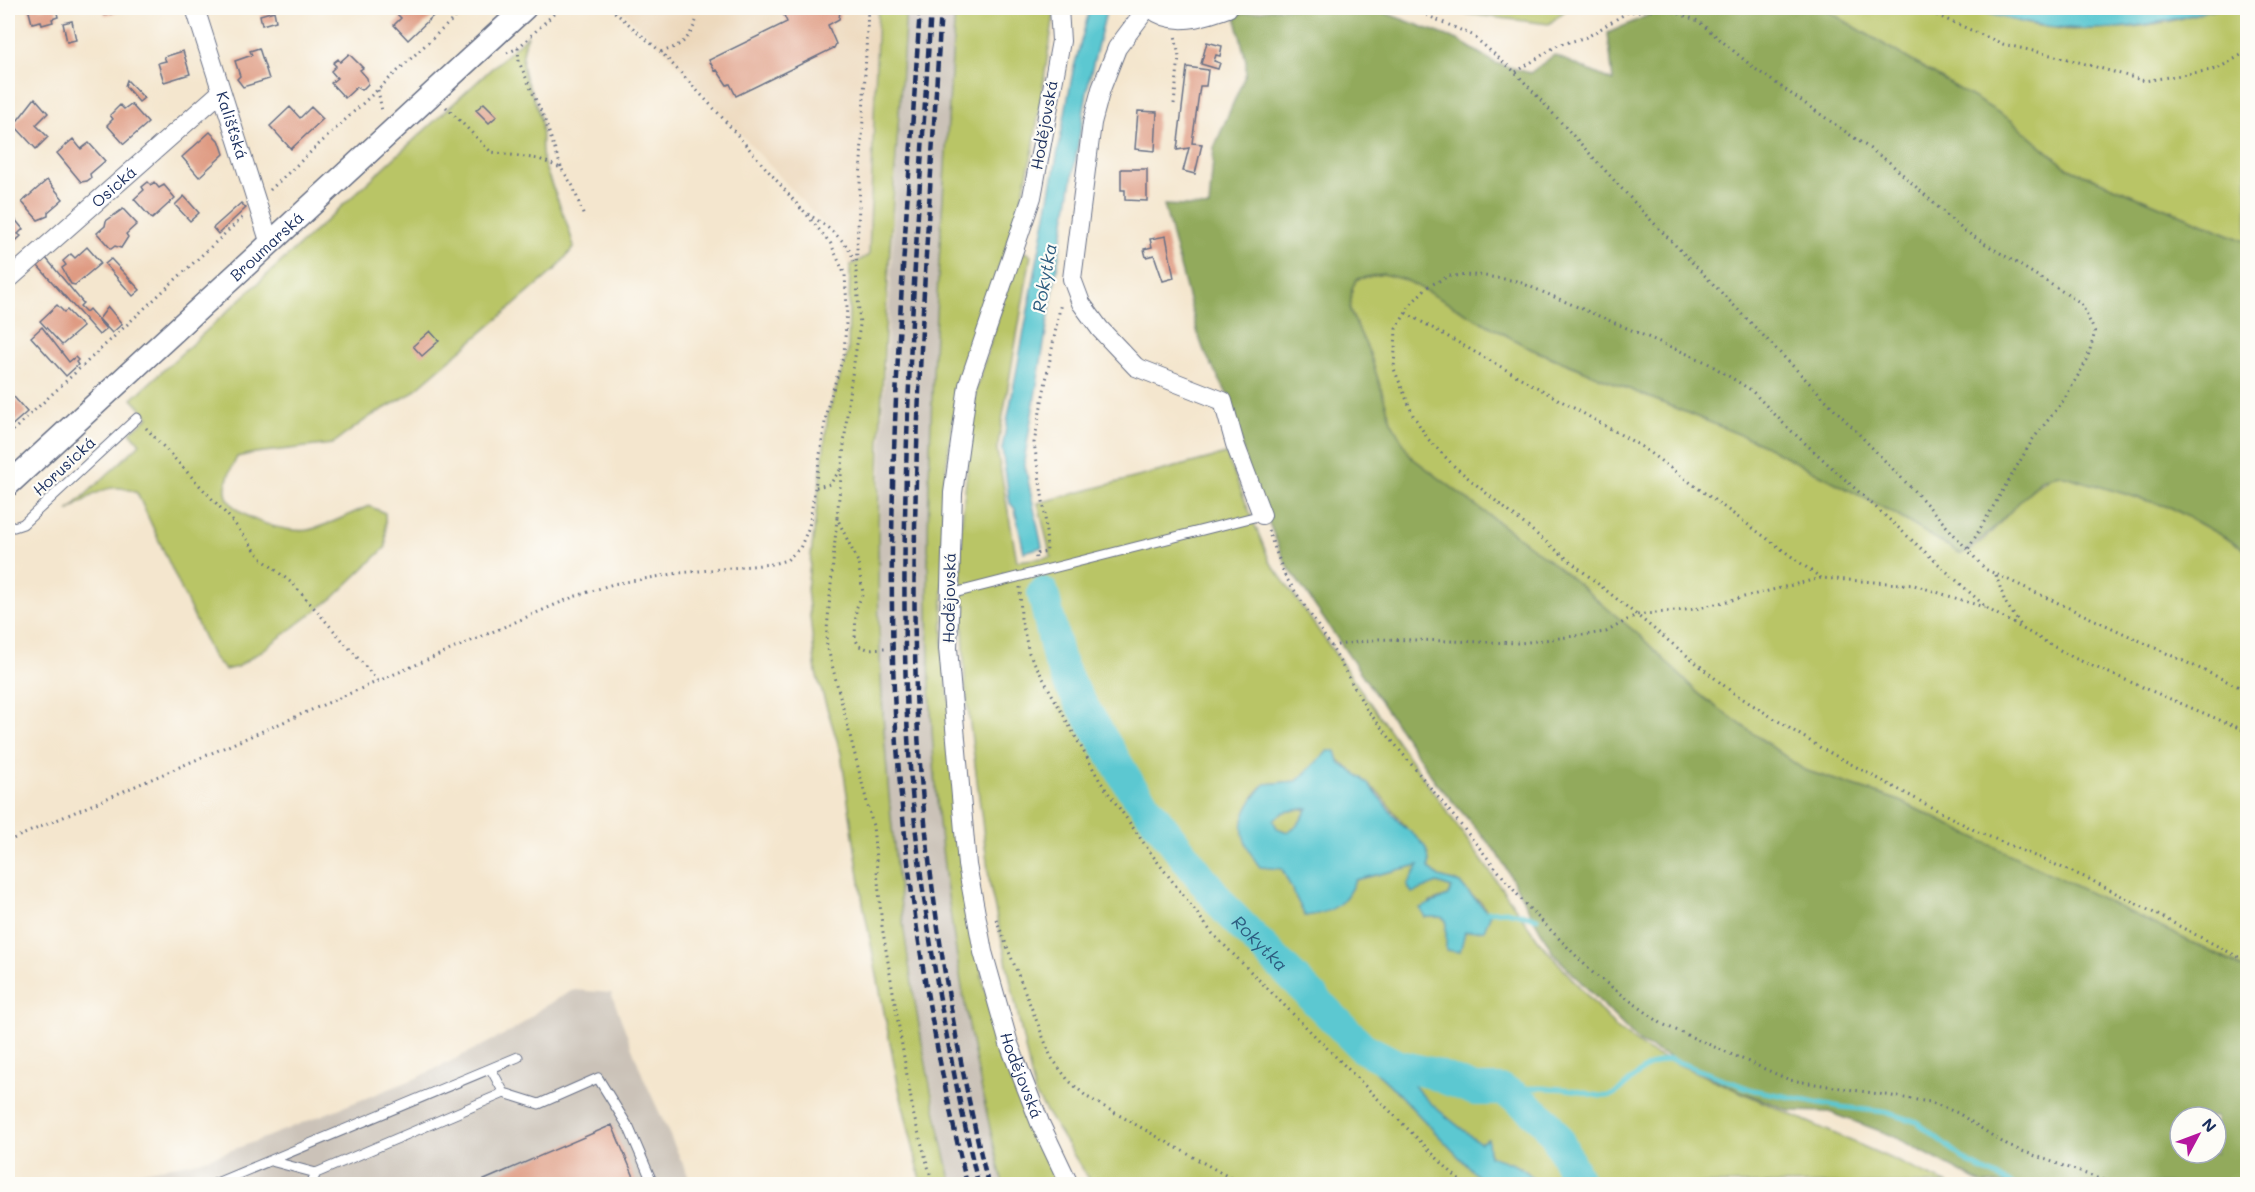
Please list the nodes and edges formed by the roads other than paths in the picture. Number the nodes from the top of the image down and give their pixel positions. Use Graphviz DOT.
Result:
graph roads {
  1 [pos="195,8"];
  2 [pos="525,8"];
  3 [pos="1059,8"];
  4 [pos="1148,8"];
  5 [pos="1228,8"];
  6 [pos="221,92"];
  7 [pos="270,244"];
  8 [pos="8,280"];
  9 [pos="137,418"];
  10 [pos="8,485"];
  11 [pos="1262,515"];
  12 [pos="8,524"];
  13 [pos="950,594"];
  14 [pos="518,1057"];
  15 [pos="491,1069"];
  16 [pos="504,1093"];
  17 [pos="271,1161"];
  18 [pos="316,1173"];
  19 [pos="214,1185"];
  20 [pos="311,1185"];
  21 [pos="653,1185"];
  22 [pos="1069,1185"];
  1 -- 6 [label="street, Kališťská"];
  2 -- 7 [label="street, Broumarská"];
  3 -- 13 [label="street, Hodějovská"];
  4 -- 5 [label="street"];
  4 -- 11 [label="street"];
  6 -- 7 [label="street, Kališťská"];
  6 -- 8 [label="street, Osická"];
  7 -- 10 [label="street, Broumarská"];
  9 -- 12 [label="lane, Horusická"];
  11 -- 13 [label="lane"];
  13 -- 22 [label="street, Hodějovská"];
  14 -- 15 [label="lane"];
  15 -- 16 [label="lane"];
  15 -- 17 [label="lane"];
  16 -- 18 [label="lane"];
  16 -- 21 [label="lane"];
  17 -- 18 [label="lane"];
  17 -- 19 [label="lane"];
  18 -- 20 [label="lane"];
}
